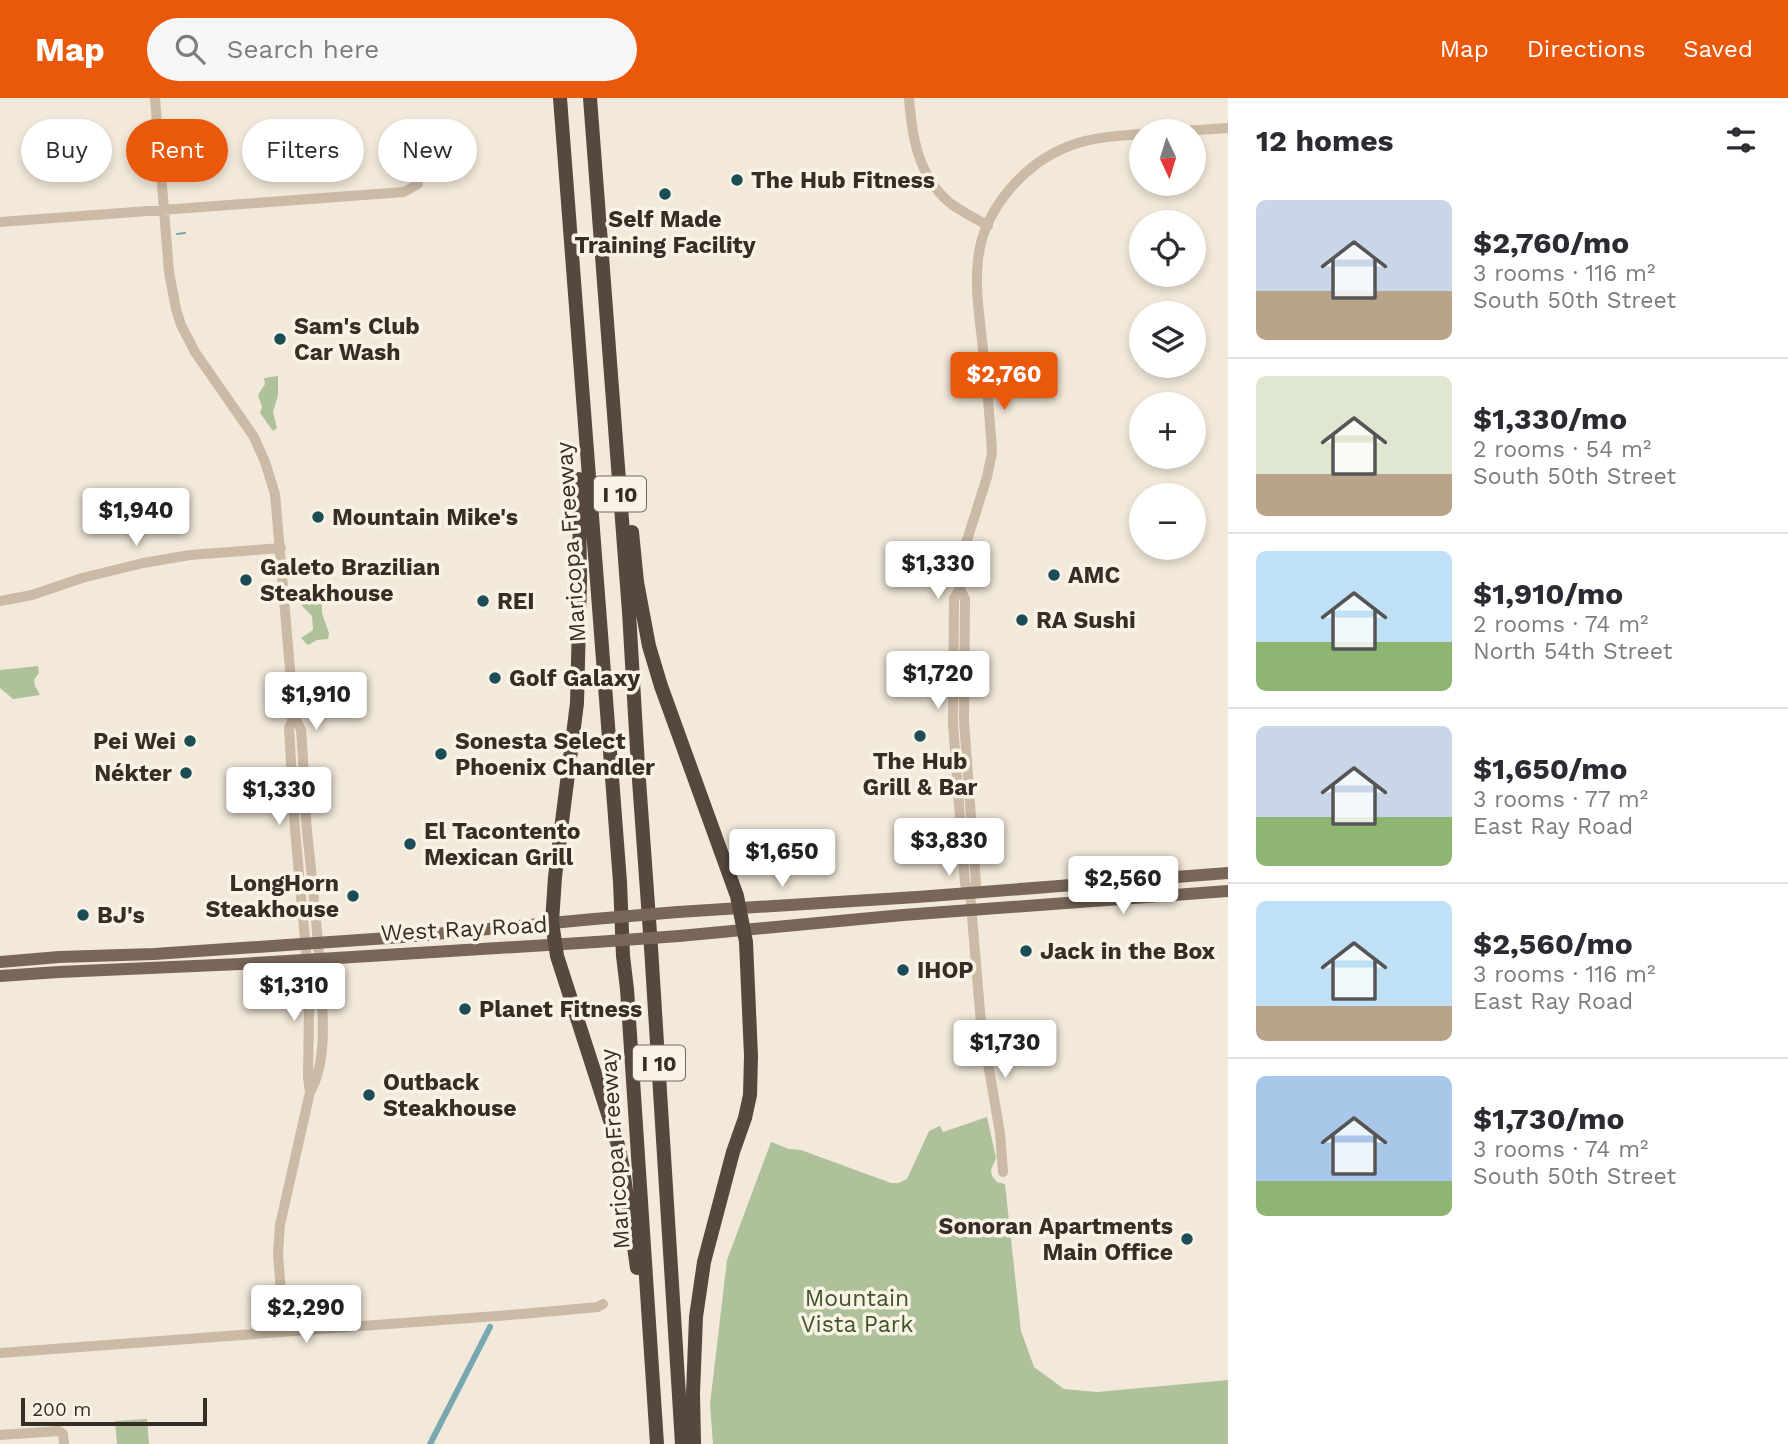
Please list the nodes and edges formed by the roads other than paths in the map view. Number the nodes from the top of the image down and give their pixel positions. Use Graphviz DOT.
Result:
graph roads {
  1 [pos="155,98"];
  2 [pos="560,98"];
  3 [pos="590,98"];
  4 [pos="909,98"];
  5 [pos="1228,128"];
  6 [pos="1206,129"];
  7 [pos="1129,135"];
  8 [pos="418,184"];
  9 [pos="164,211"];
  10 [pos="0,222"];
  11 [pos="988,226"];
  12 [pos="605,304"];
  13 [pos="576,306"];
  14 [pos="281,548"];
  15 [pos="0,601"];
  16 [pos="1228,873"];
  17 [pos="1228,891"];
  18 [pos="971,902"];
  19 [pos="740,908"];
  20 [pos="552,922"];
  21 [pos="745,931"];
  22 [pos="312,943"];
  23 [pos="555,945"];
  24 [pos="313,959"];
  25 [pos="0,962"];
  26 [pos="0,976"];
  27 [pos="1003,1172"];
  28 [pos="603,1304"];
  29 [pos="284,1331"];
  30 [pos="0,1353"];
  31 [pos="654,1409"];
  32 [pos="0,1435"];
  33 [pos="63,1439"];
  34 [pos="656,1444"];
  35 [pos="682,1444"];
  36 [pos="694,1444"];
  1 -- 9 [label="street"];
  2 -- 13 [label="highway, Maricopa Freeway / I 10"];
  3 -- 12 [label="highway, I 10"];
  4 -- 11 [label="street"];
  5 -- 6 [label="street"];
  7 -- 11 [label="street"];
  8 -- 9 [label="street"];
  9 -- 10 [label="street"];
  9 -- 14 [label="street"];
  11 -- 18 [label="street"];
  12 -- 19 [label="highway"];
  12 -- 35 [label="highway, I 10"];
  13 -- 20 [label="highway"];
  13 -- 31 [label="highway, Maricopa Freeway / I 10"];
  14 -- 15 [label="street"];
  14 -- 22 [label="street"];
  16 -- 18 [label="main road"];
  17 -- 18 [label="main road"];
  18 -- 19 [label="main road, West Ray Road"];
  18 -- 21 [label="main road, West Ray Road"];
  18 -- 27 [label="street"];
  19 -- 20 [label="main road, West Ray Road, bridge"];
  19 -- 21 [label="highway"];
  20 -- 22 [label="main road, West Ray Road"];
  20 -- 23 [label="highway"];
  21 -- 23 [label="main road, West Ray Road, bridge"];
  21 -- 36 [label="highway"];
  22 -- 24 [label="street"];
  22 -- 25 [label="main road, West Ray Road"];
  23 -- 24 [label="main road, West Ray Road"];
  23 -- 31 [label="highway"];
  24 -- 26 [label="main road, West Ray Road"];
  24 -- 29 [label="street"];
  28 -- 29 [label="street"];
  29 -- 30 [label="street"];
  31 -- 34 [label="highway, Maricopa Freeway / I 10"];
  32 -- 33 [label="street"];
}
